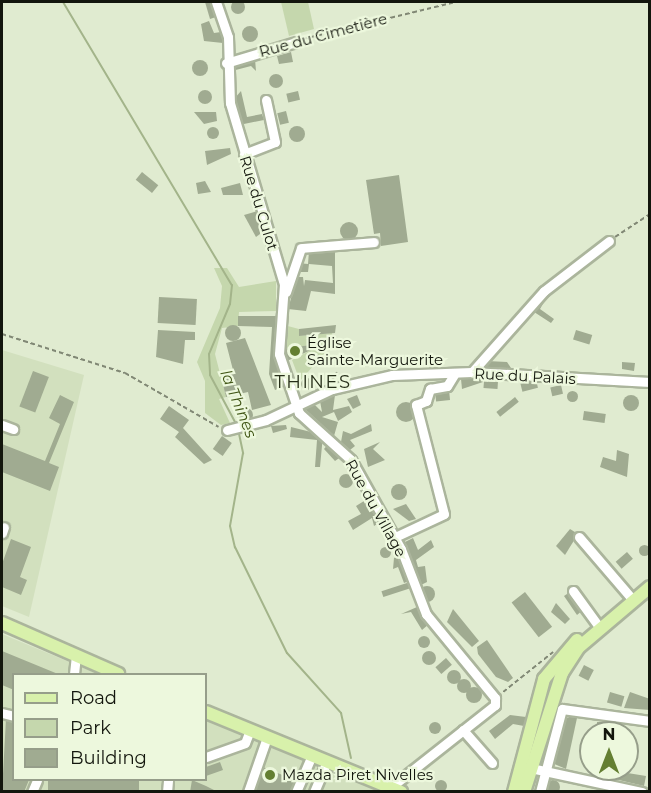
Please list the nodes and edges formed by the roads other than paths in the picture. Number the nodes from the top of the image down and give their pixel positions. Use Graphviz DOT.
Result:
graph roads {
  1 [pos="216,2"];
  2 [pos="296,42"];
  3 [pos="226,63"];
  4 [pos="266,100"];
  5 [pos="244,154"];
  6 [pos="609,241"];
  7 [pos="374,242"];
  8 [pos="284,297"];
  9 [pos="472,372"];
  10 [pos="454,375"];
  11 [pos="650,382"];
  12 [pos="297,408"];
  13 [pos="2,425"];
  14 [pos="13,429"];
  15 [pos="227,430"];
  16 [pos="395,537"];
  17 [pos="579,537"];
  18 [pos="650,586"];
  19 [pos="573,591"];
  20 [pos="633,600"];
  21 [pos="610,618"];
  22 [pos="2,624"];
  23 [pos="597,624"];
  24 [pos="567,650"];
  25 [pos="76,656"];
  26 [pos="74,673"];
  27 [pos="114,673"];
  28 [pos="207,712"];
  29 [pos="650,721"];
  30 [pos="250,730"];
  31 [pos="463,730"];
  32 [pos="267,737"];
  33 [pos="312,755"];
  34 [pos="207,757"];
  35 [pos="327,761"];
  36 [pos="492,763"];
  37 [pos="525,767"];
  38 [pos="545,773"];
  39 [pos="396,789"];
  40 [pos="248,792"];
  41 [pos="296,792"];
  42 [pos="314,792"];
  43 [pos="514,792"];
  44 [pos="524,792"];
  45 [pos="540,792"];
  46 [pos="642,792"];
  1 -- 3 [label="street, Rue du Culot"];
  2 -- 3 [label="street, Rue du Cimetière"];
  3 -- 5 [label="street, Rue du Culot"];
  4 -- 5 [label="street"];
  5 -- 8 [label="street, Rue du Culot"];
  6 -- 9 [label="street"];
  7 -- 8 [label="street"];
  8 -- 12 [label="street, Rue du Culot"];
  9 -- 10 [label="street, Rue du Palais"];
  9 -- 11 [label="street, Rue du Palais"];
  10 -- 12 [label="street, Rue du Palais"];
  10 -- 16 [label="street"];
  12 -- 15 [label="street"];
  12 -- 16 [label="street, Rue du Village"];
  13 -- 14 [label="street"];
  16 -- 31 [label="street, Rue du Village"];
  17 -- 20 [label="street"];
  18 -- 20 [label="main road"];
  19 -- 23 [label="street"];
  20 -- 21 [label="main road"];
  21 -- 23 [label="main road"];
  21 -- 24 [label="main road"];
  22 -- 25 [label="main road"];
  23 -- 24 [label="main road"];
  24 -- 37 [label="main road"];
  25 -- 26 [label="street"];
  25 -- 27 [label="main road"];
  28 -- 30 [label="main road"];
  29 -- 38 [label="street"];
  30 -- 32 [label="main road"];
  30 -- 34 [label="street"];
  31 -- 36 [label="street"];
  31 -- 39 [label="street"];
  32 -- 33 [label="main road"];
  32 -- 40 [label="street"];
  33 -- 35 [label="main road"];
  33 -- 41 [label="street"];
  35 -- 39 [label="main road"];
  35 -- 42 [label="street"];
  37 -- 38 [label="street"];
  37 -- 43 [label="main road"];
  37 -- 44 [label="main road"];
  38 -- 45 [label="street"];
  38 -- 46 [label="street"];
}
